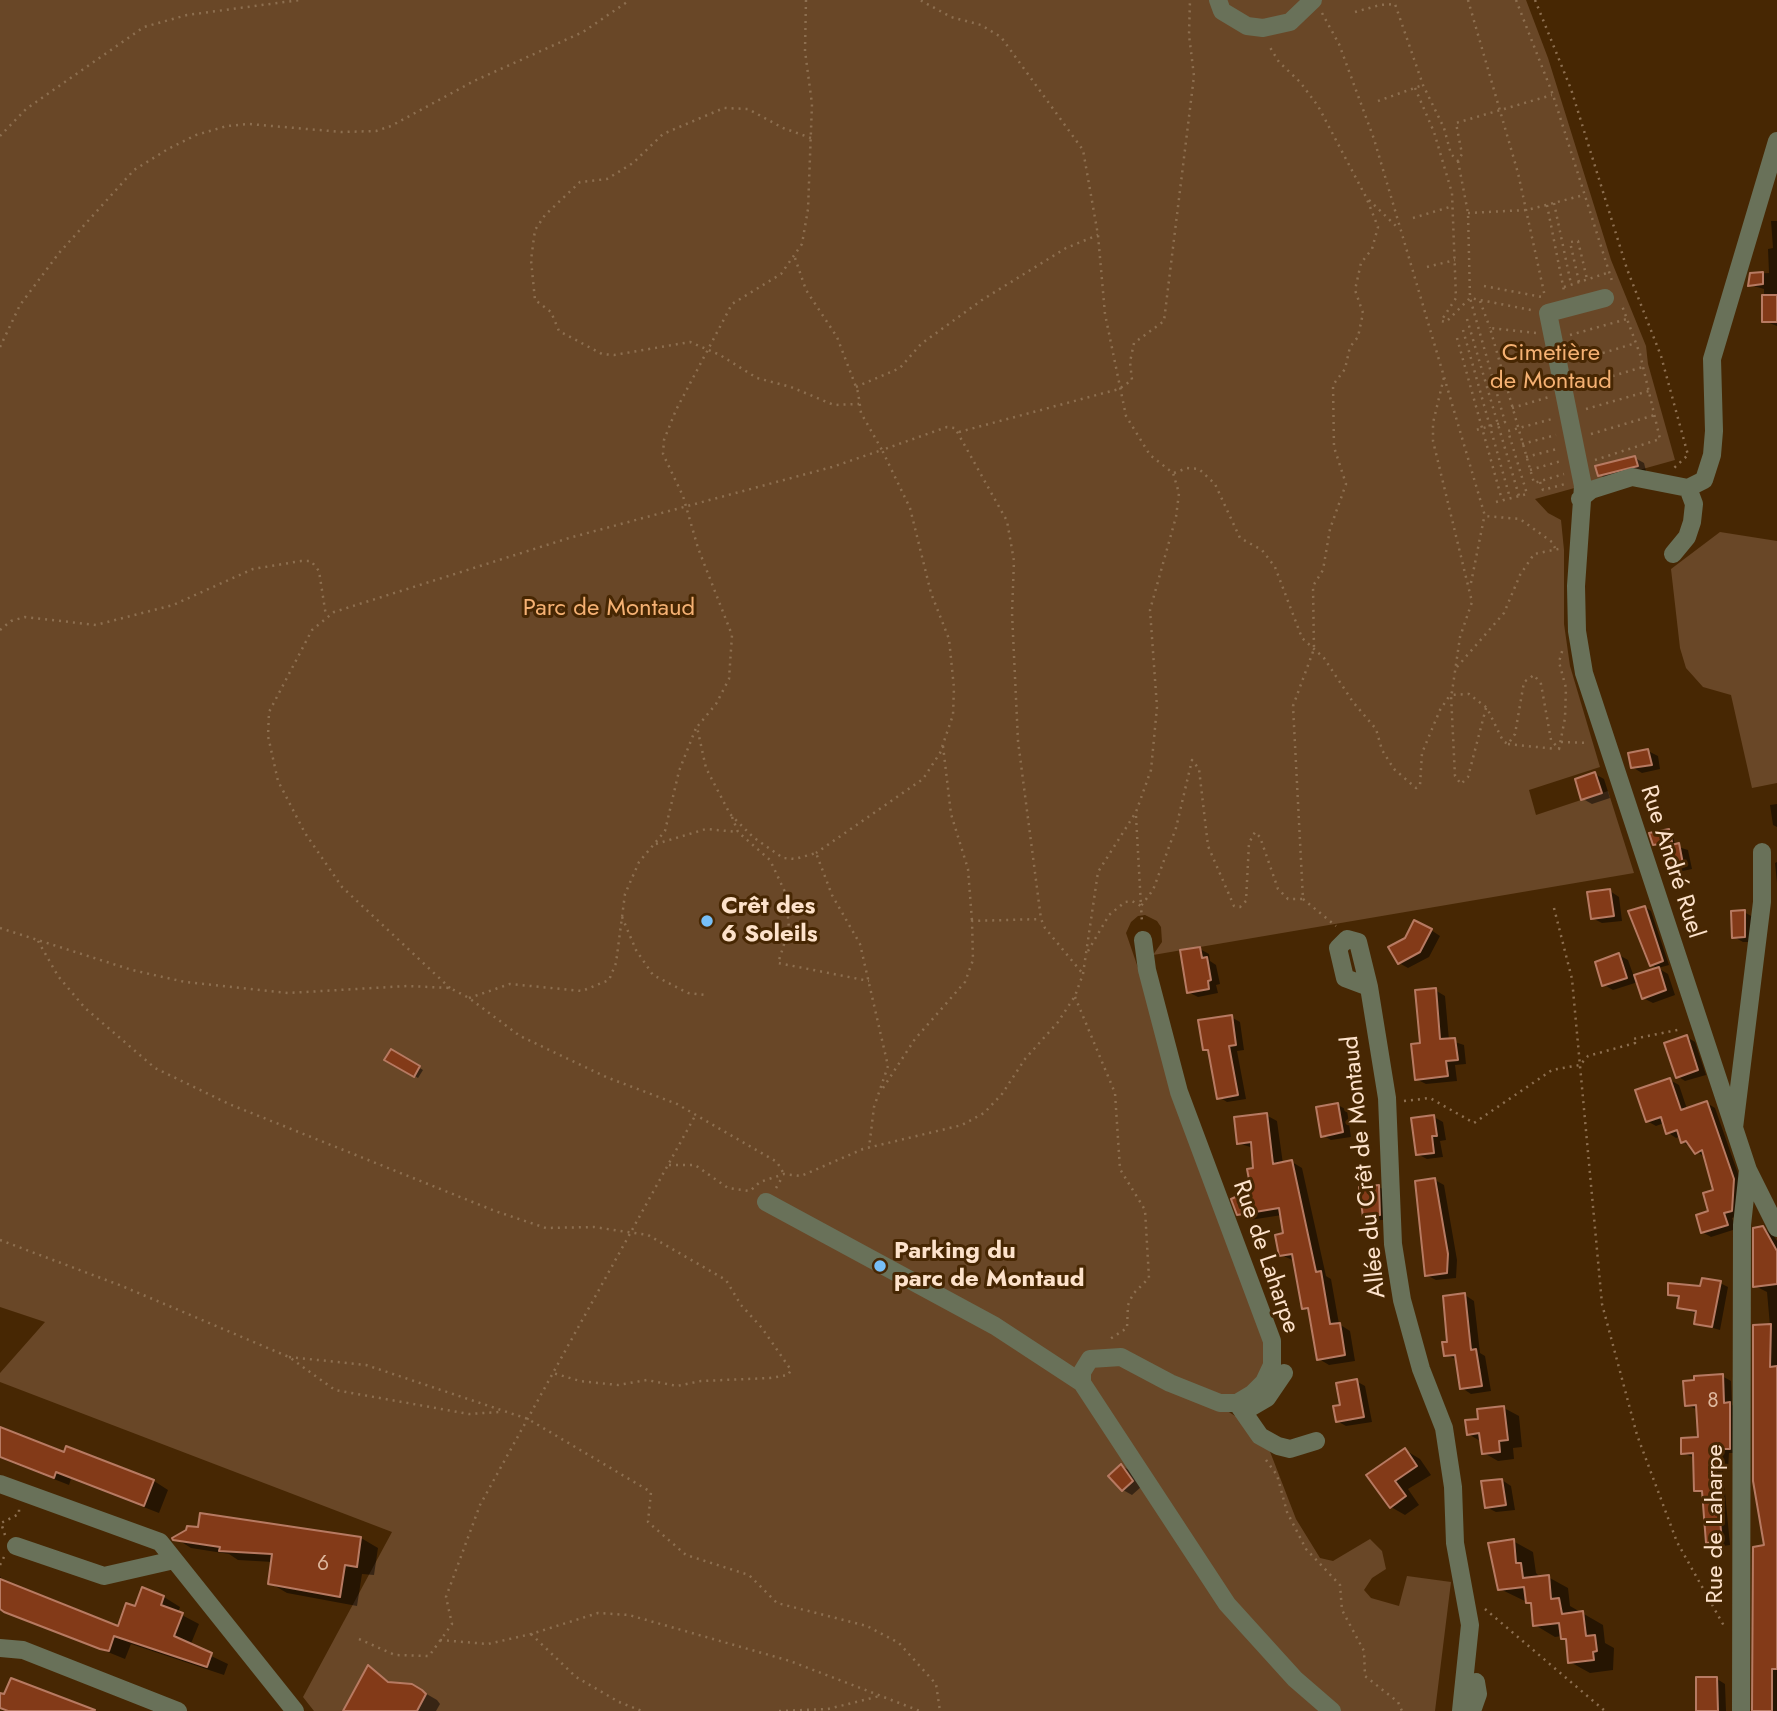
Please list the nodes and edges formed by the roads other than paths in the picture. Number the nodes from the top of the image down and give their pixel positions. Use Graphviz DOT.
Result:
graph roads {
  1 [pos="1218,0"];
  2 [pos="1312,0"];
  3 [pos="1777,141"];
  4 [pos="1612,293"];
  5 [pos="1688,488"];
  6 [pos="1580,499"];
  7 [pos="1673,554"];
  8 [pos="1762,852"];
  9 [pos="1347,939"];
  10 [pos="1143,940"];
  11 [pos="1734,1128"];
  12 [pos="1748,1170"];
  13 [pos="766,1202"];
  14 [pos="1777,1228"];
  15 [pos="1284,1373"];
  16 [pos="1082,1382"];
  17 [pos="1240,1407"];
  18 [pos="1316,1441"];
  19 [pos="0,1484"];
  20 [pos="10,1543"];
  21 [pos="174,1560"];
  22 [pos="0,1648"];
  23 [pos="1463,1692"];
  24 [pos="288,1707"];
  25 [pos="178,1711"];
  26 [pos="1332,1711"];
  27 [pos="1461,1711"];
  28 [pos="1472,1711"];
  29 [pos="1741,1711"];
  1 -- 2 [label="street"];
  3 -- 5 [label="street"];
  4 -- 6 [label="street, Rue André Ruel"];
  5 -- 6 [label="street"];
  5 -- 7 [label="street"];
  6 -- 11 [label="street, Rue André Ruel"];
  8 -- 11 [label="street"];
  9 -- 23 [label="street, Allée du Crêt de Montaud"];
  10 -- 17 [label="street, Rue de Laharpe"];
  11 -- 12 [label="street, Rue André Ruel"];
  12 -- 14 [label="street, Rue André Ruel"];
  12 -- 29 [label="street, Rue de Laharpe"];
  13 -- 16 [label="street"];
  15 -- 17 [label="street"];
  16 -- 17 [label="street"];
  16 -- 26 [label="street"];
  17 -- 18 [label="street"];
  19 -- 21 [label="street"];
  20 -- 21 [label="street"];
  21 -- 24 [label="street"];
  22 -- 25 [label="street"];
  23 -- 27 [label="street, Allée du Crêt de Montaud"];
  23 -- 28 [label="street"];
}
